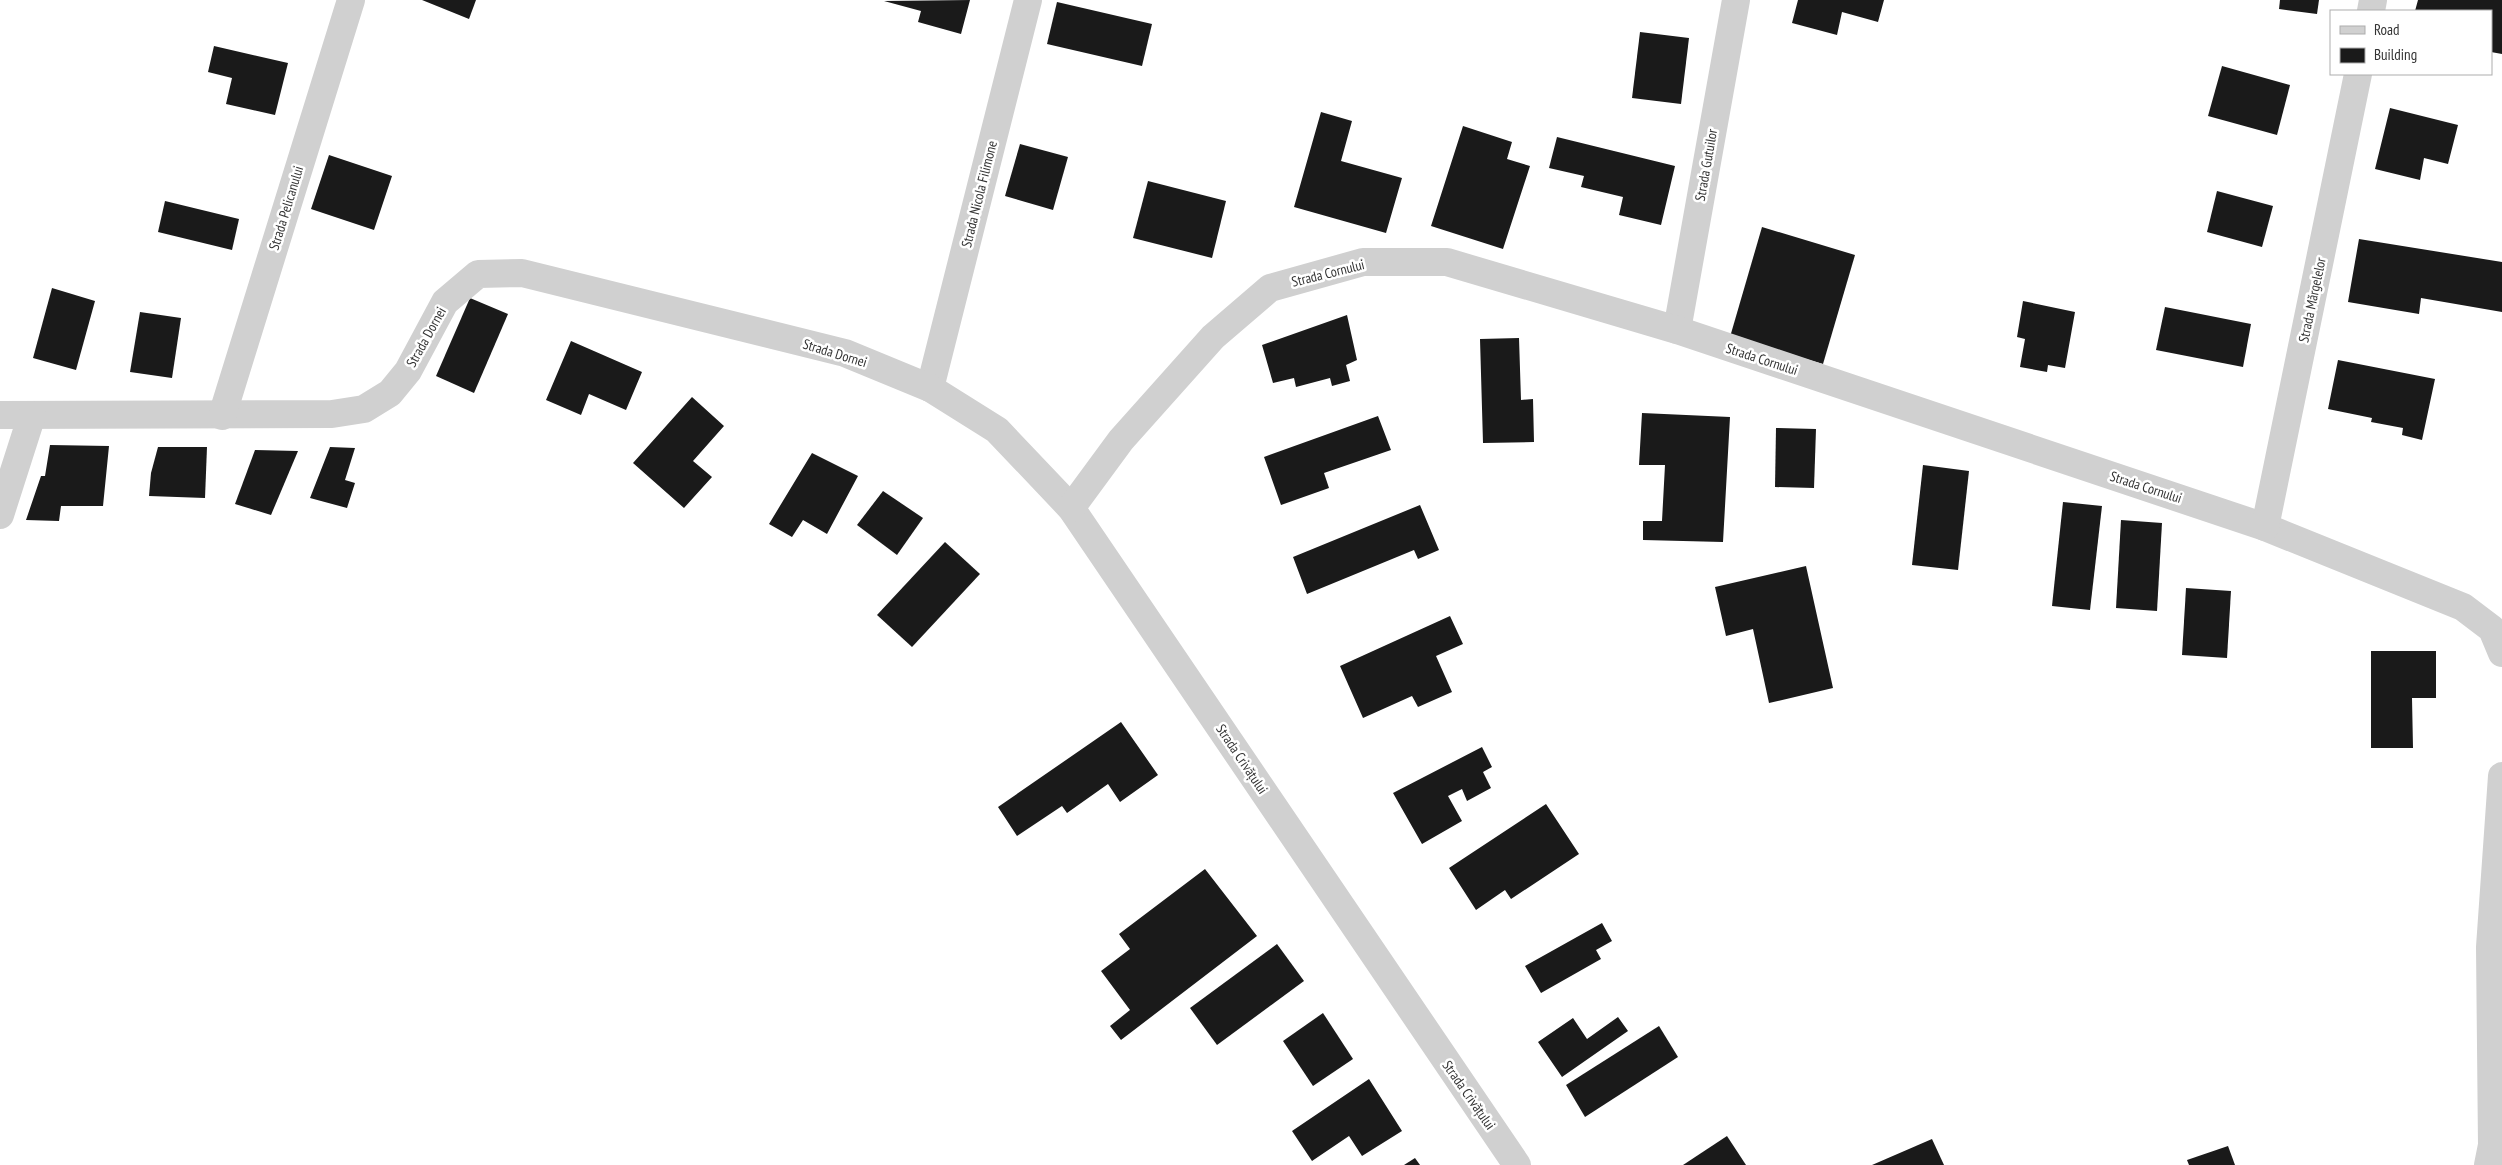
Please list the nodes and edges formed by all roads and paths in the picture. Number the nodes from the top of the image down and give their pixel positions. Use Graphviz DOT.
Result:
graph roads {
  1 [pos="351,0"];
  2 [pos="1028,0"];
  3 [pos="1736,0"];
  4 [pos="2358,75"];
  5 [pos="1676,330"];
  6 [pos="930,388"];
  7 [pos="0,415"];
  8 [pos="32,415"];
  9 [pos="222,416"];
  10 [pos="1071,508"];
  11 [pos="0,515"];
  12 [pos="2265,526"];
  13 [pos="2502,653"];
  14 [pos="2502,776"];
  15 [pos="2496,946"];
  16 [pos="1517,1165"];
  17 [pos="2488,1165"];
  1 -- 9 [label="street, Strada Pelicanului"];
  2 -- 6 [label="street, Strada Nicola Filimone"];
  3 -- 5 [label="street, Strada Gutuilor"];
  4 -- 12 [label="street, Strada Mărgelelor"];
  5 -- 10 [label="street, Strada Cornului"];
  5 -- 12 [label="street, Strada Cornului"];
  6 -- 9 [label="street, Strada Dornei"];
  6 -- 10 [label="street, Strada Crivățului"];
  7 -- 8 [label="street, Strada Dornei"];
  8 -- 9 [label="street, Strada Dornei"];
  8 -- 11 [label="street"];
  10 -- 16 [label="street, Strada Crivățului"];
  12 -- 13 [label="street, Strada Cornului"];
  14 -- 15 [label="street"];
  15 -- 17 [label="street"];
}
